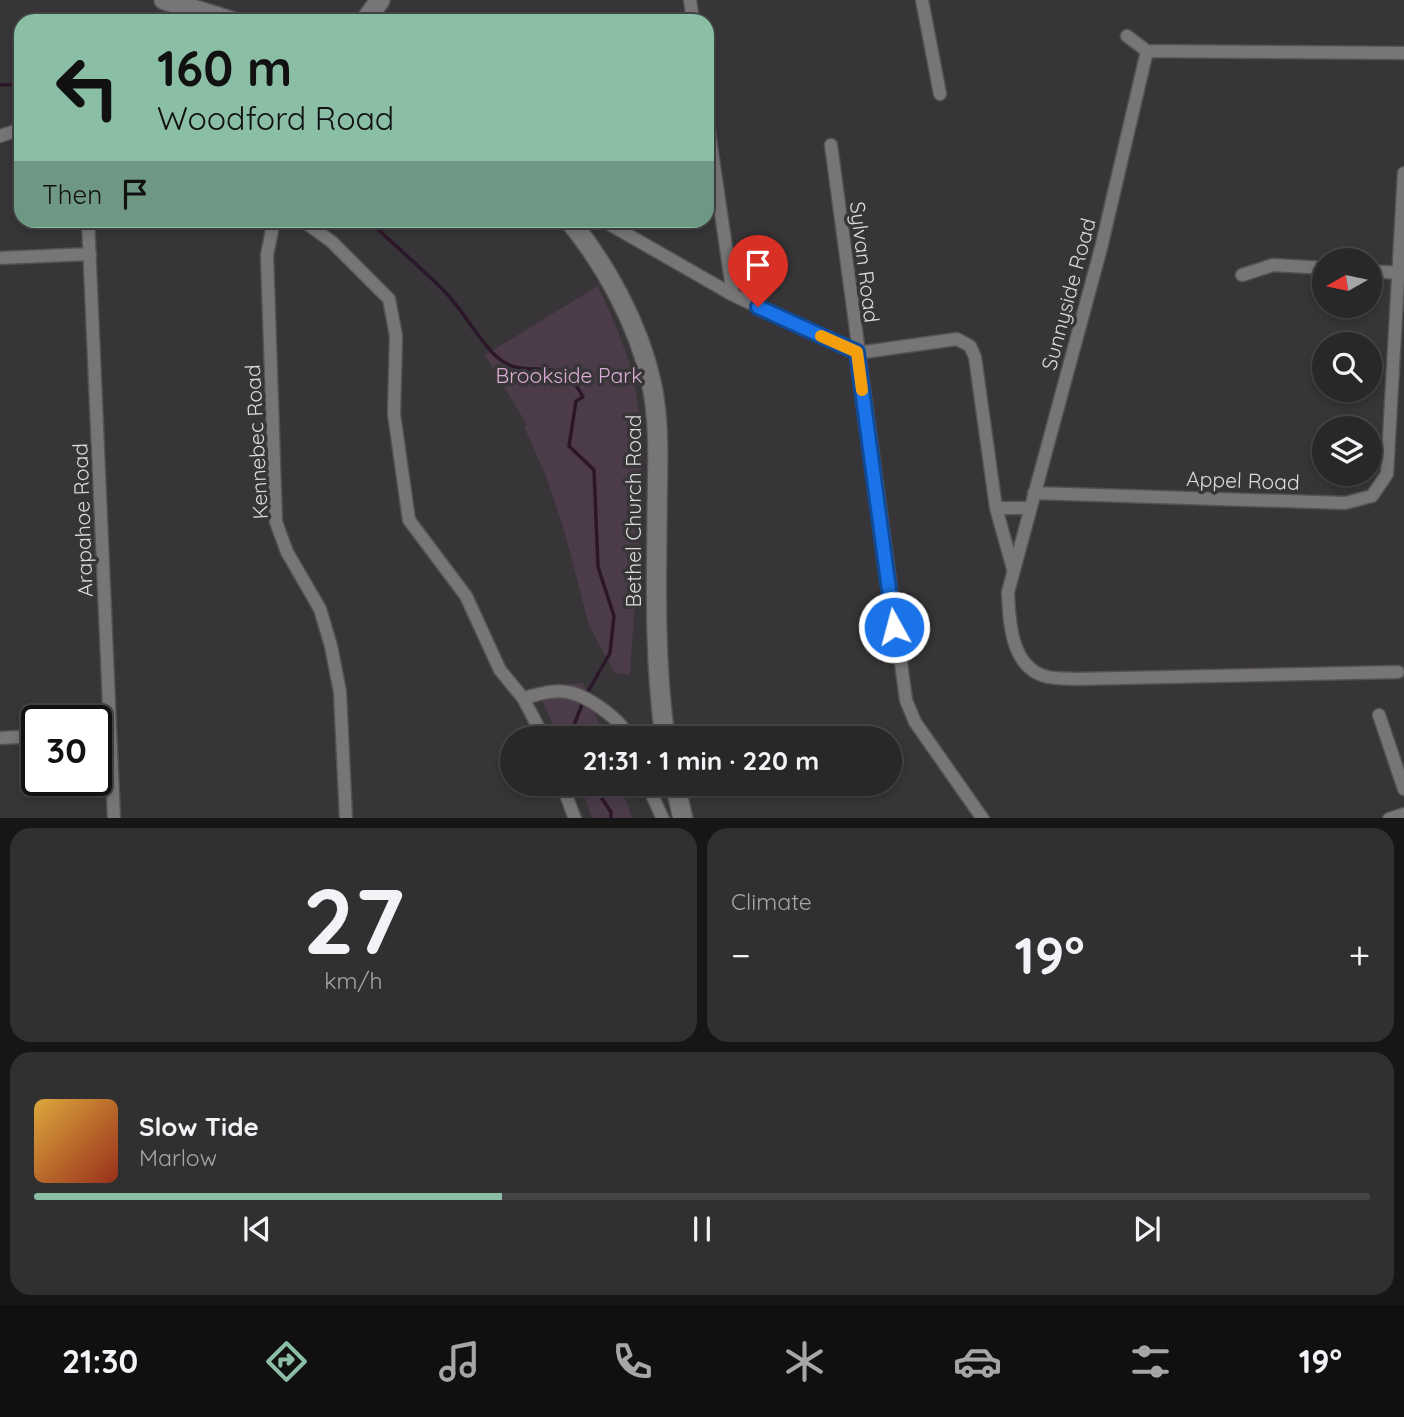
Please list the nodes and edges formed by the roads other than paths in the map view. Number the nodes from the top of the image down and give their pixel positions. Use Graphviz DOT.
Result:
graph roads {
  1 [pos="164,0"];
  2 [pos="922,0"];
  3 [pos="209,14"];
  4 [pos="1127,36"];
  5 [pos="1147,51"];
  6 [pos="1404,53"];
  7 [pos="940,94"];
  8 [pos="831,145"];
  9 [pos="714,166"];
  10 [pos="1404,173"];
  11 [pos="88,228"];
  12 [pos="272,228"];
  13 [pos="313,228"];
  14 [pos="574,228"];
  15 [pos="616,228"];
  16 [pos="90,254"];
  17 [pos="0,258"];
  18 [pos="1312,267"];
  19 [pos="1382,272"];
  20 [pos="1400,273"];
  21 [pos="1242,275"];
  22 [pos="733,295"];
  23 [pos="857,352"];
  24 [pos="1034,493"];
  25 [pos="996,508"];
  26 [pos="1030,508"];
  27 [pos="1013,569"];
  28 [pos="1398,672"];
  29 [pos="523,698"];
  30 [pos="109,705"];
  31 [pos="1379,716"];
  32 [pos="538,726"];
  33 [pos="618,726"];
  34 [pos="665,726"];
  35 [pos="21,737"];
  36 [pos="0,738"];
  37 [pos="112,775"];
  38 [pos="1404,789"];
  39 [pos="567,796"];
  40 [pos="653,796"];
  41 [pos="678,796"];
  42 [pos="1404,814"];
  43 [pos="114,818"];
  44 [pos="346,818"];
  45 [pos="575,818"];
  46 [pos="663,818"];
  47 [pos="683,818"];
  48 [pos="984,818"];
  49 [pos="1389,818"];
  1 -- 3 [label="street"];
  2 -- 7 [label="street"];
  4 -- 5 [label="street"];
  5 -- 6 [label="street"];
  5 -- 24 [label="street, Sunnyside Road"];
  8 -- 23 [label="street, Sylvan Road"];
  9 -- 22 [label="street"];
  10 -- 20 [label="street, Appel Road"];
  11 -- 16 [label="street, Arapahoe Road"];
  12 -- 44 [label="street, Kennebec Road"];
  13 -- 29 [label="street"];
  14 -- 34 [label="street, Bethel Church Road"];
  15 -- 22 [label="street"];
  16 -- 17 [label="street"];
  16 -- 30 [label="street, Arapahoe Road"];
  18 -- 21 [label="street"];
  19 -- 20 [label="street"];
  20 -- 24 [label="street, Appel Road"];
  22 -- 23 [label="street"];
  23 -- 25 [label="street"];
  23 -- 48 [label="street, Sylvan Road"];
  24 -- 26 [label="street, Sunnyside Road"];
  25 -- 26 [label="street"];
  25 -- 27 [label="street"];
  26 -- 27 [label="street, Sunnyside Road"];
  27 -- 28 [label="street"];
  29 -- 32 [label="street"];
  29 -- 33 [label="street"];
  31 -- 38 [label="street"];
  35 -- 36 [label="street"];
  37 -- 43 [label="street, Arapahoe Road"];
  39 -- 45 [label="street"];
  40 -- 46 [label="street"];
  41 -- 47 [label="street"];
  42 -- 49 [label="street"];
}
